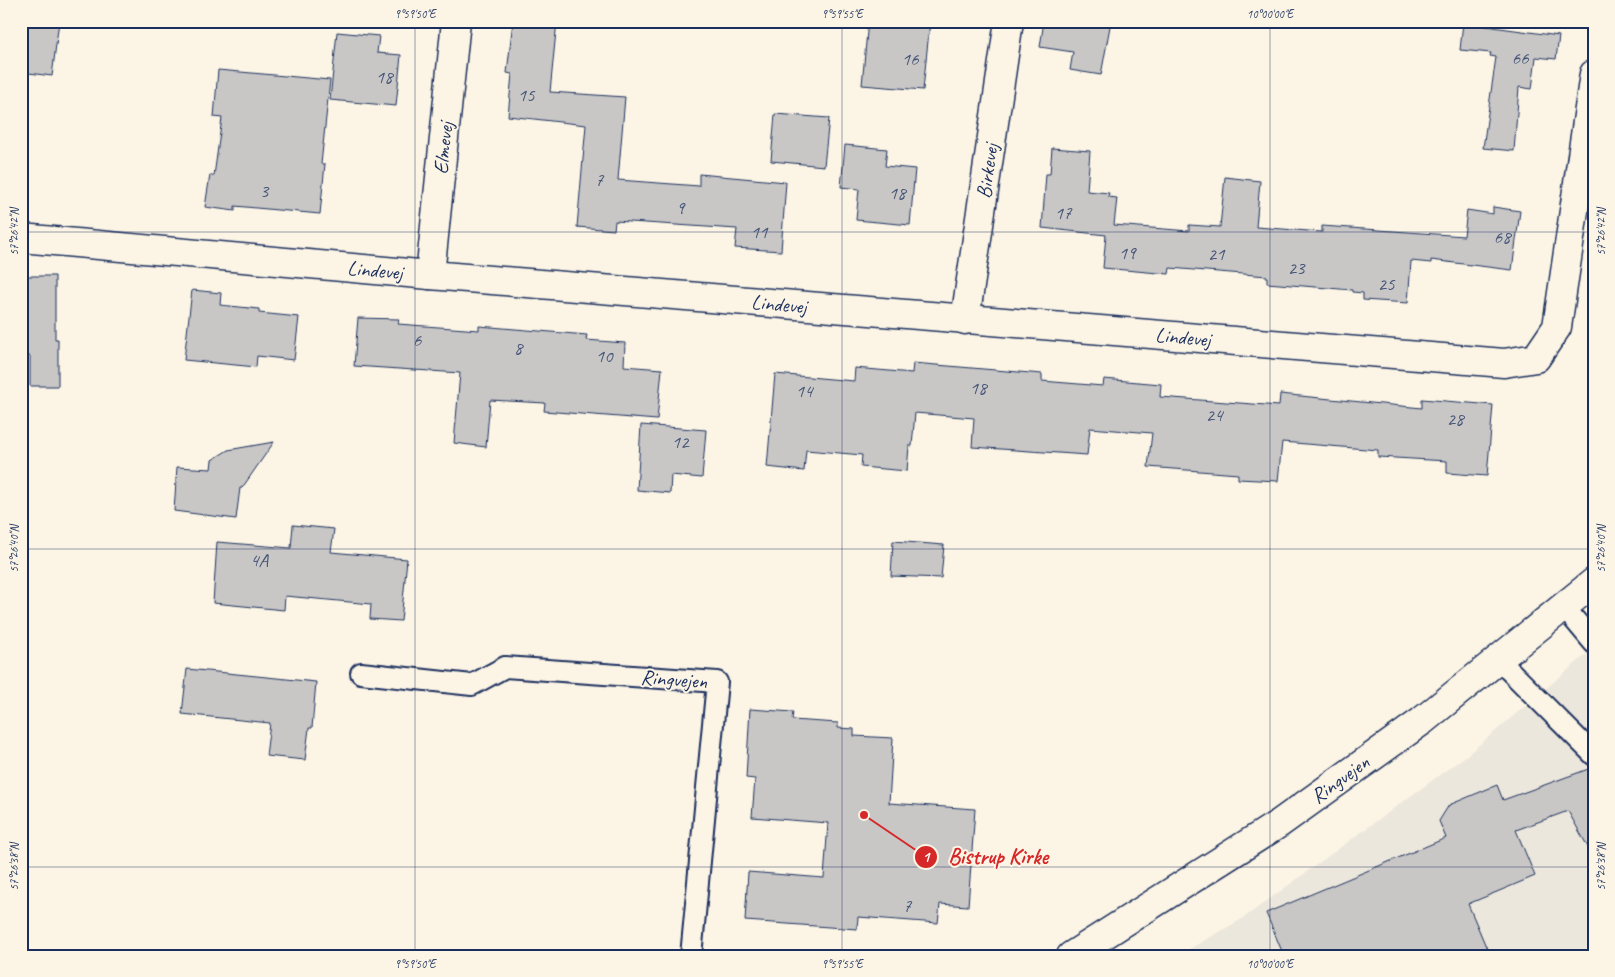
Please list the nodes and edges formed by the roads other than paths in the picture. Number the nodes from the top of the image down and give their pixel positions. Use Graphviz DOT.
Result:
graph roads {
  1 [pos="456,21"];
  2 [pos="1009,21"];
  3 [pos="1594,74"];
  4 [pos="21,238"];
  5 [pos="430,275"];
  6 [pos="965,320"];
  7 [pos="1594,582"];
  8 [pos="1563,606"];
  9 [pos="1594,643"];
  10 [pos="1498,659"];
  11 [pos="361,674"];
  12 [pos="1594,755"];
  13 [pos="691,956"];
  14 [pos="1071,956"];
  1 -- 5 [label="street, Elmevej"];
  2 -- 6 [label="street, Birkevej"];
  3 -- 6 [label="street, Lindevej"];
  4 -- 5 [label="street, Lindevej"];
  5 -- 6 [label="street, Lindevej"];
  7 -- 8 [label="street, Ringvejen"];
  8 -- 9 [label="lane"];
  8 -- 10 [label="street, Ringvejen"];
  10 -- 12 [label="lane"];
  10 -- 14 [label="street, Ringvejen"];
  11 -- 13 [label="lane, Ringvejen"];
}
